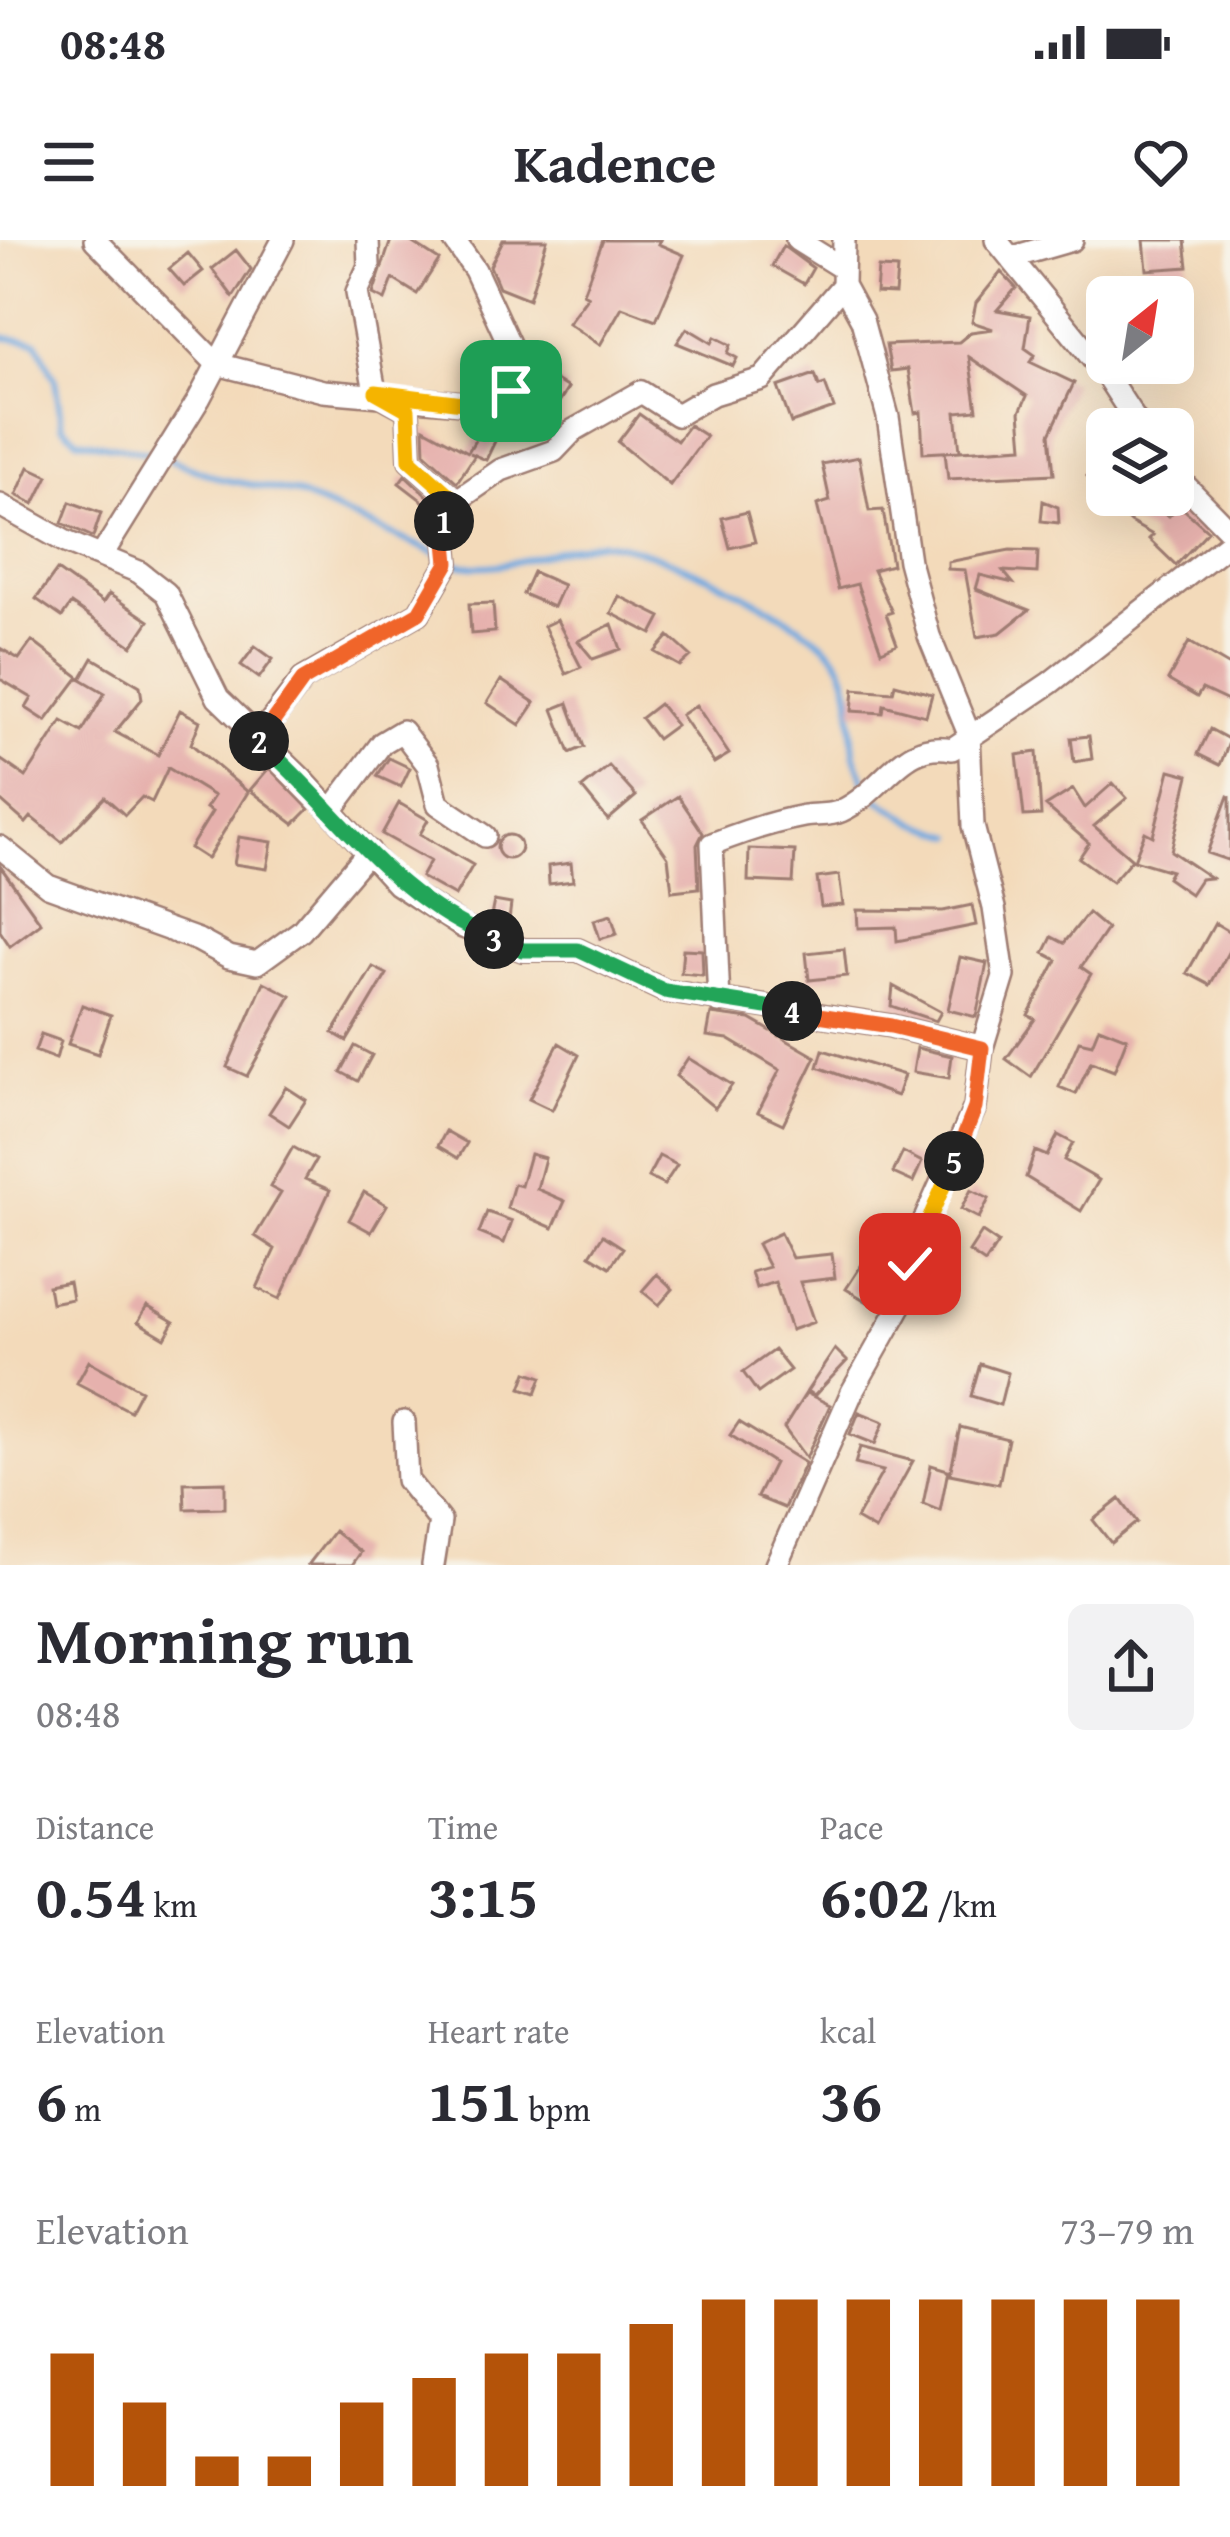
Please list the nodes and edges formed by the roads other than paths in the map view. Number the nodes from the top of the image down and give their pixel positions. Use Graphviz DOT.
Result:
graph roads {
  1 [pos="95,240"];
  2 [pos="283,240"];
  3 [pos="368,240"];
  4 [pos="454,240"];
  5 [pos="796,240"];
  6 [pos="844,240"];
  7 [pos="1072,240"];
  8 [pos="1004,248"];
  9 [pos="843,276"];
  10 [pos="217,364"];
  11 [pos="376,392"];
  12 [pos="1127,408"];
  13 [pos="1194,494"];
  14 [pos="456,501"];
  15 [pos="0,505"];
  16 [pos="1230,531"];
  17 [pos="1230,542"];
  18 [pos="102,555"];
  19 [pos="969,734"];
  20 [pos="257,739"];
  21 [pos="332,811"];
  22 [pos="484,836"];
  23 [pos="0,847"];
  24 [pos="369,851"];
  25 [pos="719,1003"];
  26 [pos="982,1048"];
  27 [pos="404,1422"];
  28 [pos="434,1565"];
  29 [pos="776,1565"];
  1 -- 10 [label="street"];
  2 -- 10 [label="street"];
  3 -- 11 [label="street"];
  4 -- 11 [label="street"];
  5 -- 9 [label="street"];
  6 -- 9 [label="street"];
  7 -- 8 [label="street"];
  8 -- 12 [label="street"];
  9 -- 14 [label="street"];
  9 -- 19 [label="street"];
  10 -- 11 [label="street"];
  10 -- 18 [label="street"];
  11 -- 14 [label="street"];
  13 -- 16 [label="street"];
  14 -- 20 [label="street"];
  15 -- 18 [label="street"];
  17 -- 19 [label="street"];
  18 -- 20 [label="street"];
  19 -- 25 [label="street"];
  19 -- 26 [label="street"];
  20 -- 21 [label="street"];
  21 -- 22 [label="street"];
  21 -- 24 [label="street"];
  23 -- 24 [label="street"];
  24 -- 25 [label="street"];
  25 -- 26 [label="street"];
  26 -- 29 [label="street"];
  27 -- 28 [label="street"];
}
